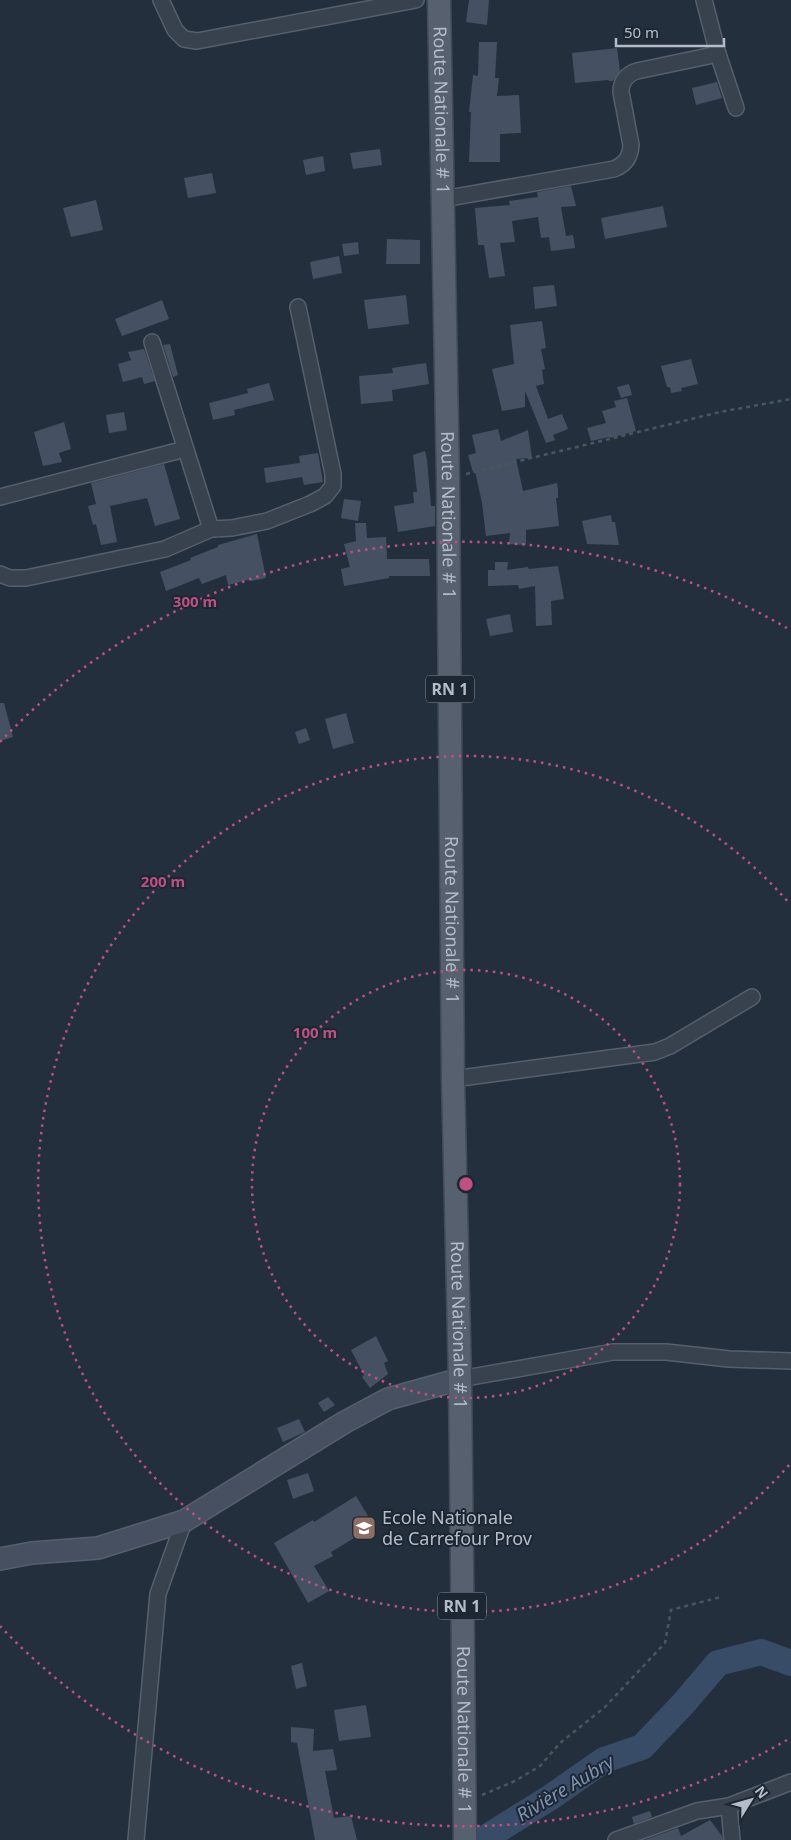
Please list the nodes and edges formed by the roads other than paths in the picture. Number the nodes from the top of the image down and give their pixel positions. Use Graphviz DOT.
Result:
graph roads {
  1 [pos="162,0"];
  2 [pos="416,0"];
  3 [pos="439,0"];
  4 [pos="704,0"];
  5 [pos="718,54"];
  6 [pos="736,108"];
  7 [pos="443,199"];
  8 [pos="298,306"];
  9 [pos="152,342"];
  10 [pos="185,449"];
  11 [pos="0,497"];
  12 [pos="211,529"];
  13 [pos="0,574"];
  14 [pos="752,997"];
  15 [pos="453,1079"];
  16 [pos="791,1361"];
  17 [pos="460,1379"];
  18 [pos="184,1520"];
  19 [pos="0,1559"];
  20 [pos="791,1782"];
  21 [pos="729,1806"];
  22 [pos="465,1836"];
  23 [pos="136,1840"];
  24 [pos="616,1840"];
  25 [pos="732,1840"];
  1 -- 2 [label="street"];
  3 -- 7 [label="main road, Route Nationale # 1 / RN 1"];
  4 -- 5 [label="street"];
  5 -- 6 [label="street"];
  5 -- 7 [label="street"];
  7 -- 15 [label="main road, Route Nationale # 1 / RN 1"];
  8 -- 12 [label="street"];
  9 -- 10 [label="street"];
  10 -- 11 [label="street"];
  10 -- 12 [label="street"];
  12 -- 13 [label="street"];
  14 -- 15 [label="street"];
  15 -- 17 [label="main road, Route Nationale # 1 / RN 1"];
  16 -- 17 [label="street"];
  17 -- 18 [label="street"];
  17 -- 22 [label="main road, Route Nationale # 1 / RN 1"];
  18 -- 19 [label="street"];
  18 -- 23 [label="street"];
  20 -- 21 [label="street"];
  21 -- 24 [label="street"];
  21 -- 25 [label="street"];
}
